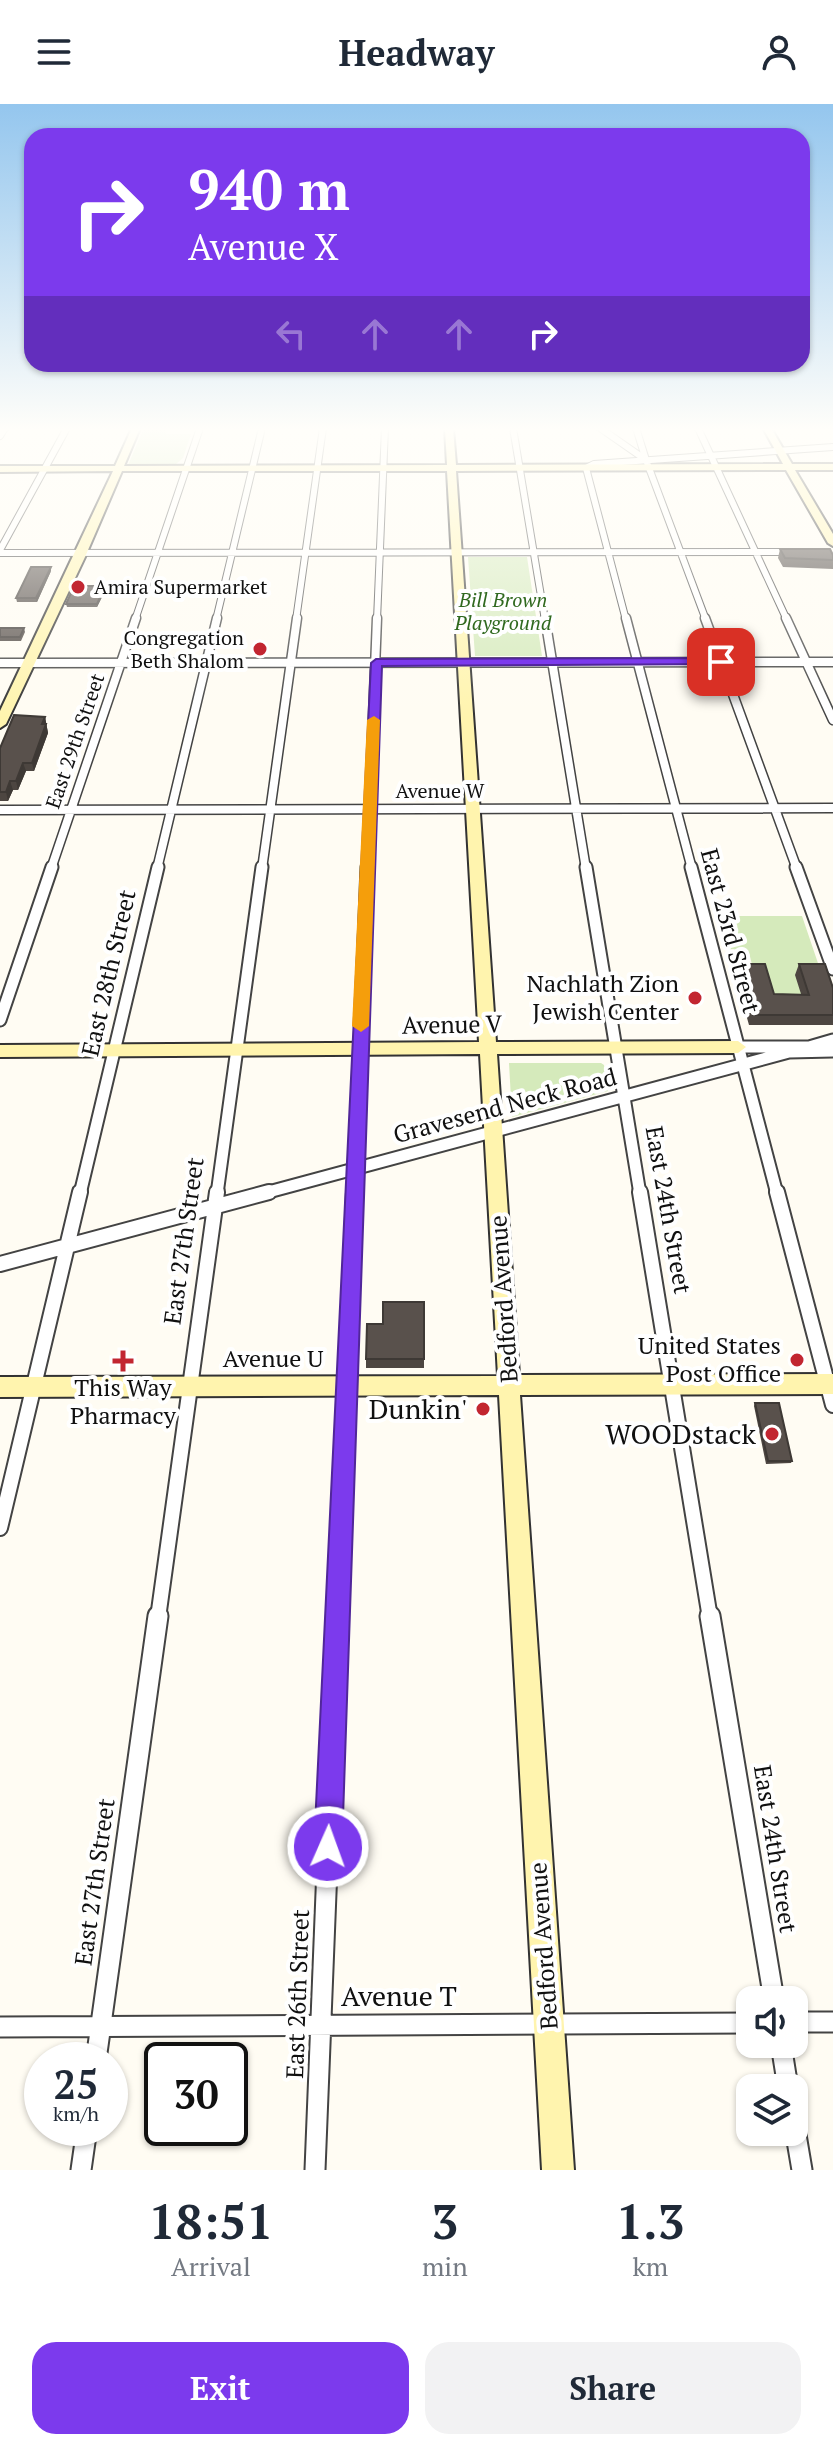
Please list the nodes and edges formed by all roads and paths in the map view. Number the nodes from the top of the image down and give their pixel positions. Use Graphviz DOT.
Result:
graph roads {
  1 [pos="15,524"];
  2 [pos="88,524"];
  3 [pos="168,524"];
  4 [pos="239,524"];
  5 [pos="310,524"];
  6 [pos="381,524"];
  7 [pos="455,524"];
  8 [pos="529,524"];
  9 [pos="601,524"];
  10 [pos="671,524"];
  11 [pos="743,524"];
  12 [pos="822,524"];
  13 [pos="833,543"];
  14 [pos="0,552"];
  15 [pos="608,552"];
  16 [pos="682,552"];
  17 [pos="756,552"];
  18 [pos="798,552"];
  19 [pos="76,553"];
  20 [pos="158,553"];
  21 [pos="232,553"];
  22 [pos="306,553"];
  23 [pos="380,553"];
  24 [pos="457,553"];
  25 [pos="534,553"];
  26 [pos="463,662"];
  27 [pos="552,662"];
  28 [pos="636,662"];
  29 [pos="721,662"];
  30 [pos="806,662"];
  31 [pos="833,662"];
  32 [pos="0,663"];
  33 [pos="27,663"];
  34 [pos="121,663"];
  35 [pos="206,663"];
  36 [pos="291,663"];
  37 [pos="376,663"];
  38 [pos="833,720"];
  39 [pos="0,724"];
  40 [pos="576,808"];
  41 [pos="675,808"];
  42 [pos="774,808"];
  43 [pos="833,808"];
  44 [pos="171,809"];
  45 [pos="270,809"];
  46 [pos="370,809"];
  47 [pos="473,809"];
  48 [pos="0,810"];
  49 [pos="71,810"];
  50 [pos="833,969"];
  51 [pos="0,1020"];
  52 [pos="833,1040"];
  53 [pos="615,1047"];
  54 [pos="738,1047"];
  55 [pos="113,1050"];
  56 [pos="237,1050"];
  57 [pos="360,1050"];
  58 [pos="488,1050"];
  59 [pos="0,1051"];
  60 [pos="833,1051"];
  61 [pos="742,1064"];
  62 [pos="623,1097"];
  63 [pos="493,1132"];
  64 [pos="355,1168"];
  65 [pos="215,1206"];
  66 [pos="67,1245"];
  67 [pos="0,1264"];
  68 [pos="671,1384"];
  69 [pos="190,1385"];
  70 [pos="347,1385"];
  71 [pos="509,1385"];
  72 [pos="0,1387"];
  73 [pos="34,1387"];
  74 [pos="831,1391"];
  75 [pos="0,1528"];
  76 [pos="772,1986"];
  77 [pos="808,2022"];
  78 [pos="833,2022"];
  79 [pos="736,2023"];
  80 [pos="549,2024"];
  81 [pos="321,2025"];
  82 [pos="101,2026"];
  83 [pos="0,2027"];
  84 [pos="99,2042"];
  85 [pos="84,2146"];
  86 [pos="798,2146"];
  87 [pos="81,2170"];
  88 [pos="315,2170"];
  89 [pos="558,2170"];
  90 [pos="802,2170"];
  1 -- 14 [label="street"];
  2 -- 19 [label="main road"];
  3 -- 20 [label="street, East 29th Street"];
  4 -- 21 [label="street, East 28th Street"];
  5 -- 22 [label="street, East 27th Street"];
  6 -- 23 [label="street, East 26th Street"];
  7 -- 24 [label="main road, Bedford Avenue"];
  8 -- 25 [label="street, East 24th Street"];
  9 -- 15 [label="street, East 23rd Street"];
  10 -- 16 [label="street"];
  11 -- 17 [label="street"];
  12 -- 13 [label="main road"];
  14 -- 19 [label="street"];
  15 -- 16 [label="street"];
  15 -- 25 [label="street"];
  15 -- 28 [label="street, East 23rd Street"];
  16 -- 17 [label="street"];
  16 -- 29 [label="street"];
  17 -- 18 [label="street"];
  17 -- 30 [label="street"];
  19 -- 20 [label="street"];
  19 -- 33 [label="main road"];
  20 -- 21 [label="street"];
  20 -- 34 [label="street, East 29th Street"];
  21 -- 22 [label="street"];
  21 -- 35 [label="street, East 28th Street"];
  22 -- 23 [label="street"];
  22 -- 36 [label="street, East 27th Street"];
  23 -- 24 [label="street"];
  23 -- 37 [label="street, East 26th Street"];
  24 -- 25 [label="street"];
  24 -- 26 [label="main road, Bedford Avenue"];
  25 -- 27 [label="street, East 24th Street"];
  26 -- 27 [label="street"];
  26 -- 37 [label="street"];
  26 -- 47 [label="main road, Bedford Avenue"];
  27 -- 28 [label="street"];
  27 -- 40 [label="street, East 24th Street"];
  28 -- 29 [label="street"];
  28 -- 41 [label="street, East 23rd Street"];
  29 -- 30 [label="street"];
  29 -- 42 [label="street"];
  30 -- 31 [label="street"];
  30 -- 38 [label="street"];
  32 -- 33 [label="street"];
  33 -- 34 [label="street"];
  33 -- 39 [label="main road"];
  34 -- 35 [label="street"];
  34 -- 49 [label="street, East 29th Street"];
  35 -- 36 [label="street"];
  35 -- 44 [label="street, East 28th Street"];
  36 -- 37 [label="street"];
  36 -- 45 [label="street, East 27th Street"];
  37 -- 46 [label="street, East 26th Street"];
  40 -- 41 [label="street, Avenue W"];
  40 -- 47 [label="street, Avenue W"];
  40 -- 53 [label="street, East 24th Street"];
  41 -- 42 [label="street, Avenue W"];
  41 -- 54 [label="street, East 23rd Street"];
  42 -- 43 [label="street, Avenue W"];
  42 -- 50 [label="street"];
  44 -- 45 [label="street, Avenue W"];
  44 -- 49 [label="street, Avenue W"];
  44 -- 55 [label="street, East 28th Street"];
  45 -- 46 [label="street, Avenue W"];
  45 -- 56 [label="street, East 27th Street"];
  46 -- 47 [label="street, Avenue W"];
  46 -- 57 [label="street, East 26th Street"];
  47 -- 58 [label="main road, Bedford Avenue"];
  48 -- 49 [label="street, Avenue W"];
  49 -- 51 [label="street, East 29th Street"];
  52 -- 54 [label="street, Avenue V"];
  53 -- 54 [label="main road, Avenue V"];
  53 -- 58 [label="main road, Avenue V"];
  53 -- 62 [label="street, East 24th Street"];
  54 -- 61 [label="street, East 23rd Street"];
  55 -- 56 [label="main road, Avenue V"];
  55 -- 59 [label="main road, Avenue V"];
  55 -- 66 [label="street, East 28th Street"];
  56 -- 57 [label="main road, Avenue V"];
  56 -- 65 [label="street, East 27th Street"];
  57 -- 58 [label="main road, Avenue V"];
  57 -- 64 [label="street, East 26th Street"];
  58 -- 63 [label="main road, Bedford Avenue"];
  60 -- 61 [label="street, Gravesend Neck Road"];
  61 -- 62 [label="street, Gravesend Neck Road"];
  61 -- 74 [label="street, East 23rd Street"];
  62 -- 63 [label="street, Gravesend Neck Road"];
  62 -- 68 [label="street, East 24th Street"];
  63 -- 64 [label="street, Gravesend Neck Road"];
  63 -- 71 [label="main road, Bedford Avenue"];
  64 -- 65 [label="street, Gravesend Neck Road"];
  64 -- 70 [label="street, East 26th Street"];
  65 -- 66 [label="street, Gravesend Neck Road"];
  65 -- 69 [label="street, East 27th Street"];
  66 -- 67 [label="street, Gravesend Neck Road"];
  66 -- 73 [label="street, East 28th Street"];
  68 -- 71 [label="main road, Avenue U"];
  68 -- 74 [label="main road, Avenue U"];
  68 -- 76 [label="street, East 24th Street"];
  69 -- 70 [label="main road, Avenue U"];
  69 -- 73 [label="main road, Avenue U"];
  69 -- 82 [label="street, East 27th Street"];
  70 -- 71 [label="main road, Avenue U"];
  70 -- 81 [label="street, East 26th Street"];
  71 -- 80 [label="main road, Bedford Avenue"];
  72 -- 73 [label="main road, Avenue U"];
  73 -- 75 [label="street, East 28th Street"];
  77 -- 78 [label="street"];
  79 -- 80 [label="street, Avenue T"];
  80 -- 81 [label="street, Avenue T"];
  80 -- 89 [label="main road, Bedford Avenue"];
  81 -- 82 [label="street, Avenue T"];
  81 -- 88 [label="street, East 26th Street"];
  82 -- 83 [label="street, Avenue T"];
  82 -- 84 [label="street, East 27th Street"];
  85 -- 87 [label="street"];
  86 -- 90 [label="street"];
}
